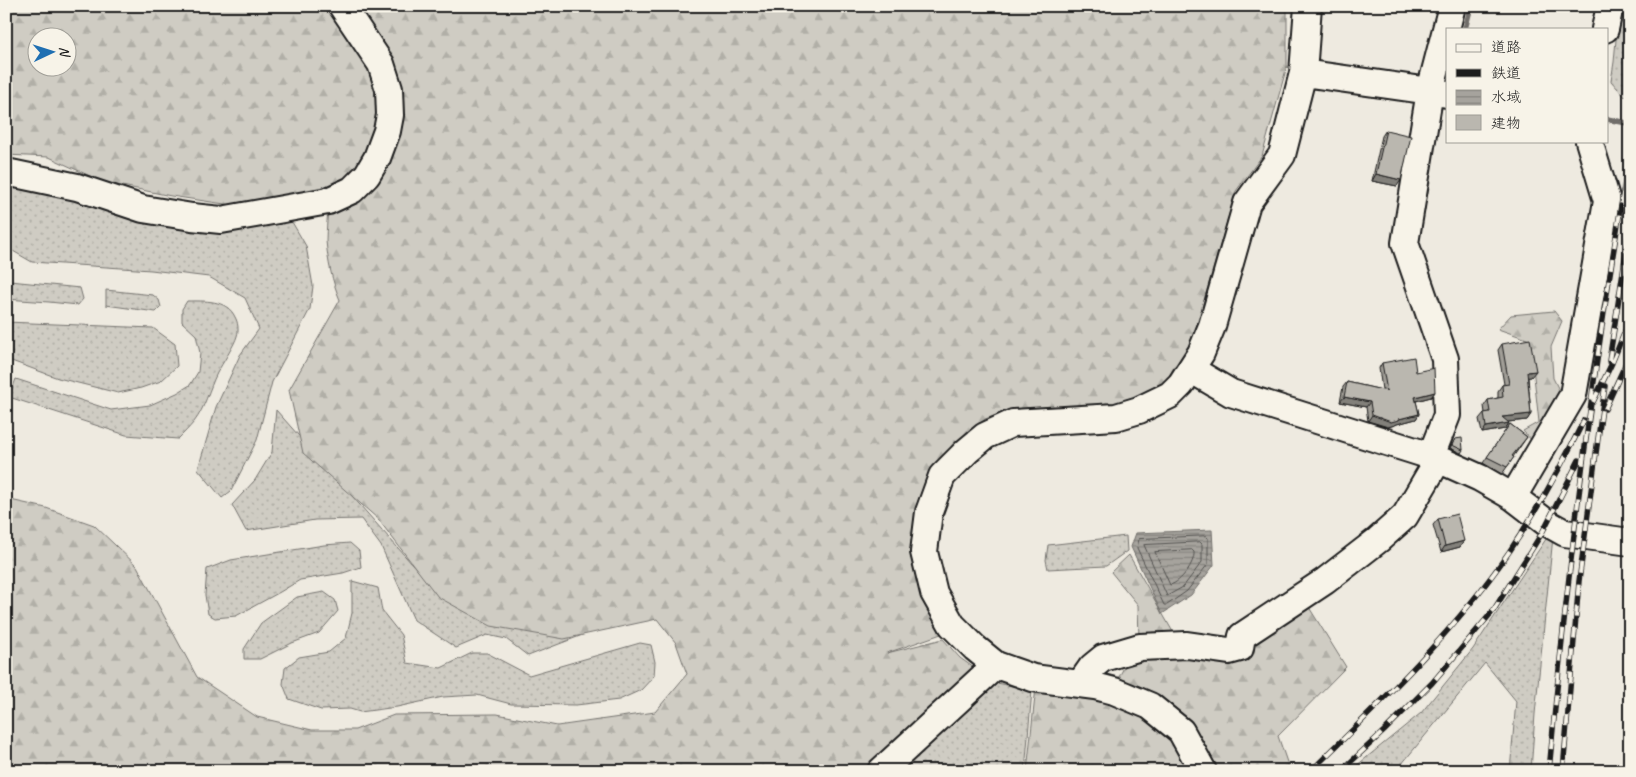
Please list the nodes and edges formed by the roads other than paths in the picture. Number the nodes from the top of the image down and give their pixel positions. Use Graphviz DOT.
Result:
graph roads {
  1 [pos="342,6"];
  2 [pos="1308,6"];
  3 [pos="1452,6"];
  4 [pos="1610,6"];
  5 [pos="1449,28"];
  6 [pos="1605,28"];
  7 [pos="1446,46"];
  8 [pos="1303,73"];
  9 [pos="1439,92"];
  10 [pos="1589,142"];
  11 [pos="6,172"];
  12 [pos="1192,370"];
  13 [pos="1434,458"];
  14 [pos="1513,497"];
  15 [pos="1630,542"];
  16 [pos="996,665"];
  17 [pos="1080,684"];
  18 [pos="881,771"];
  19 [pos="1203,771"];
  1 -- 11 [label="street"];
  2 -- 8 [label="street"];
  3 -- 5 [label="street"];
  4 -- 6 [label="street"];
  7 -- 9 [label="street"];
  8 -- 9 [label="street"];
  8 -- 12 [label="street"];
  9 -- 13 [label="street"];
  10 -- 14 [label="street"];
  12 -- 13 [label="street"];
  12 -- 16 [label="street"];
  13 -- 14 [label="street"];
  13 -- 17 [label="street"];
  14 -- 15 [label="street"];
  16 -- 17 [label="street"];
  16 -- 18 [label="street"];
  17 -- 19 [label="street"];
}
